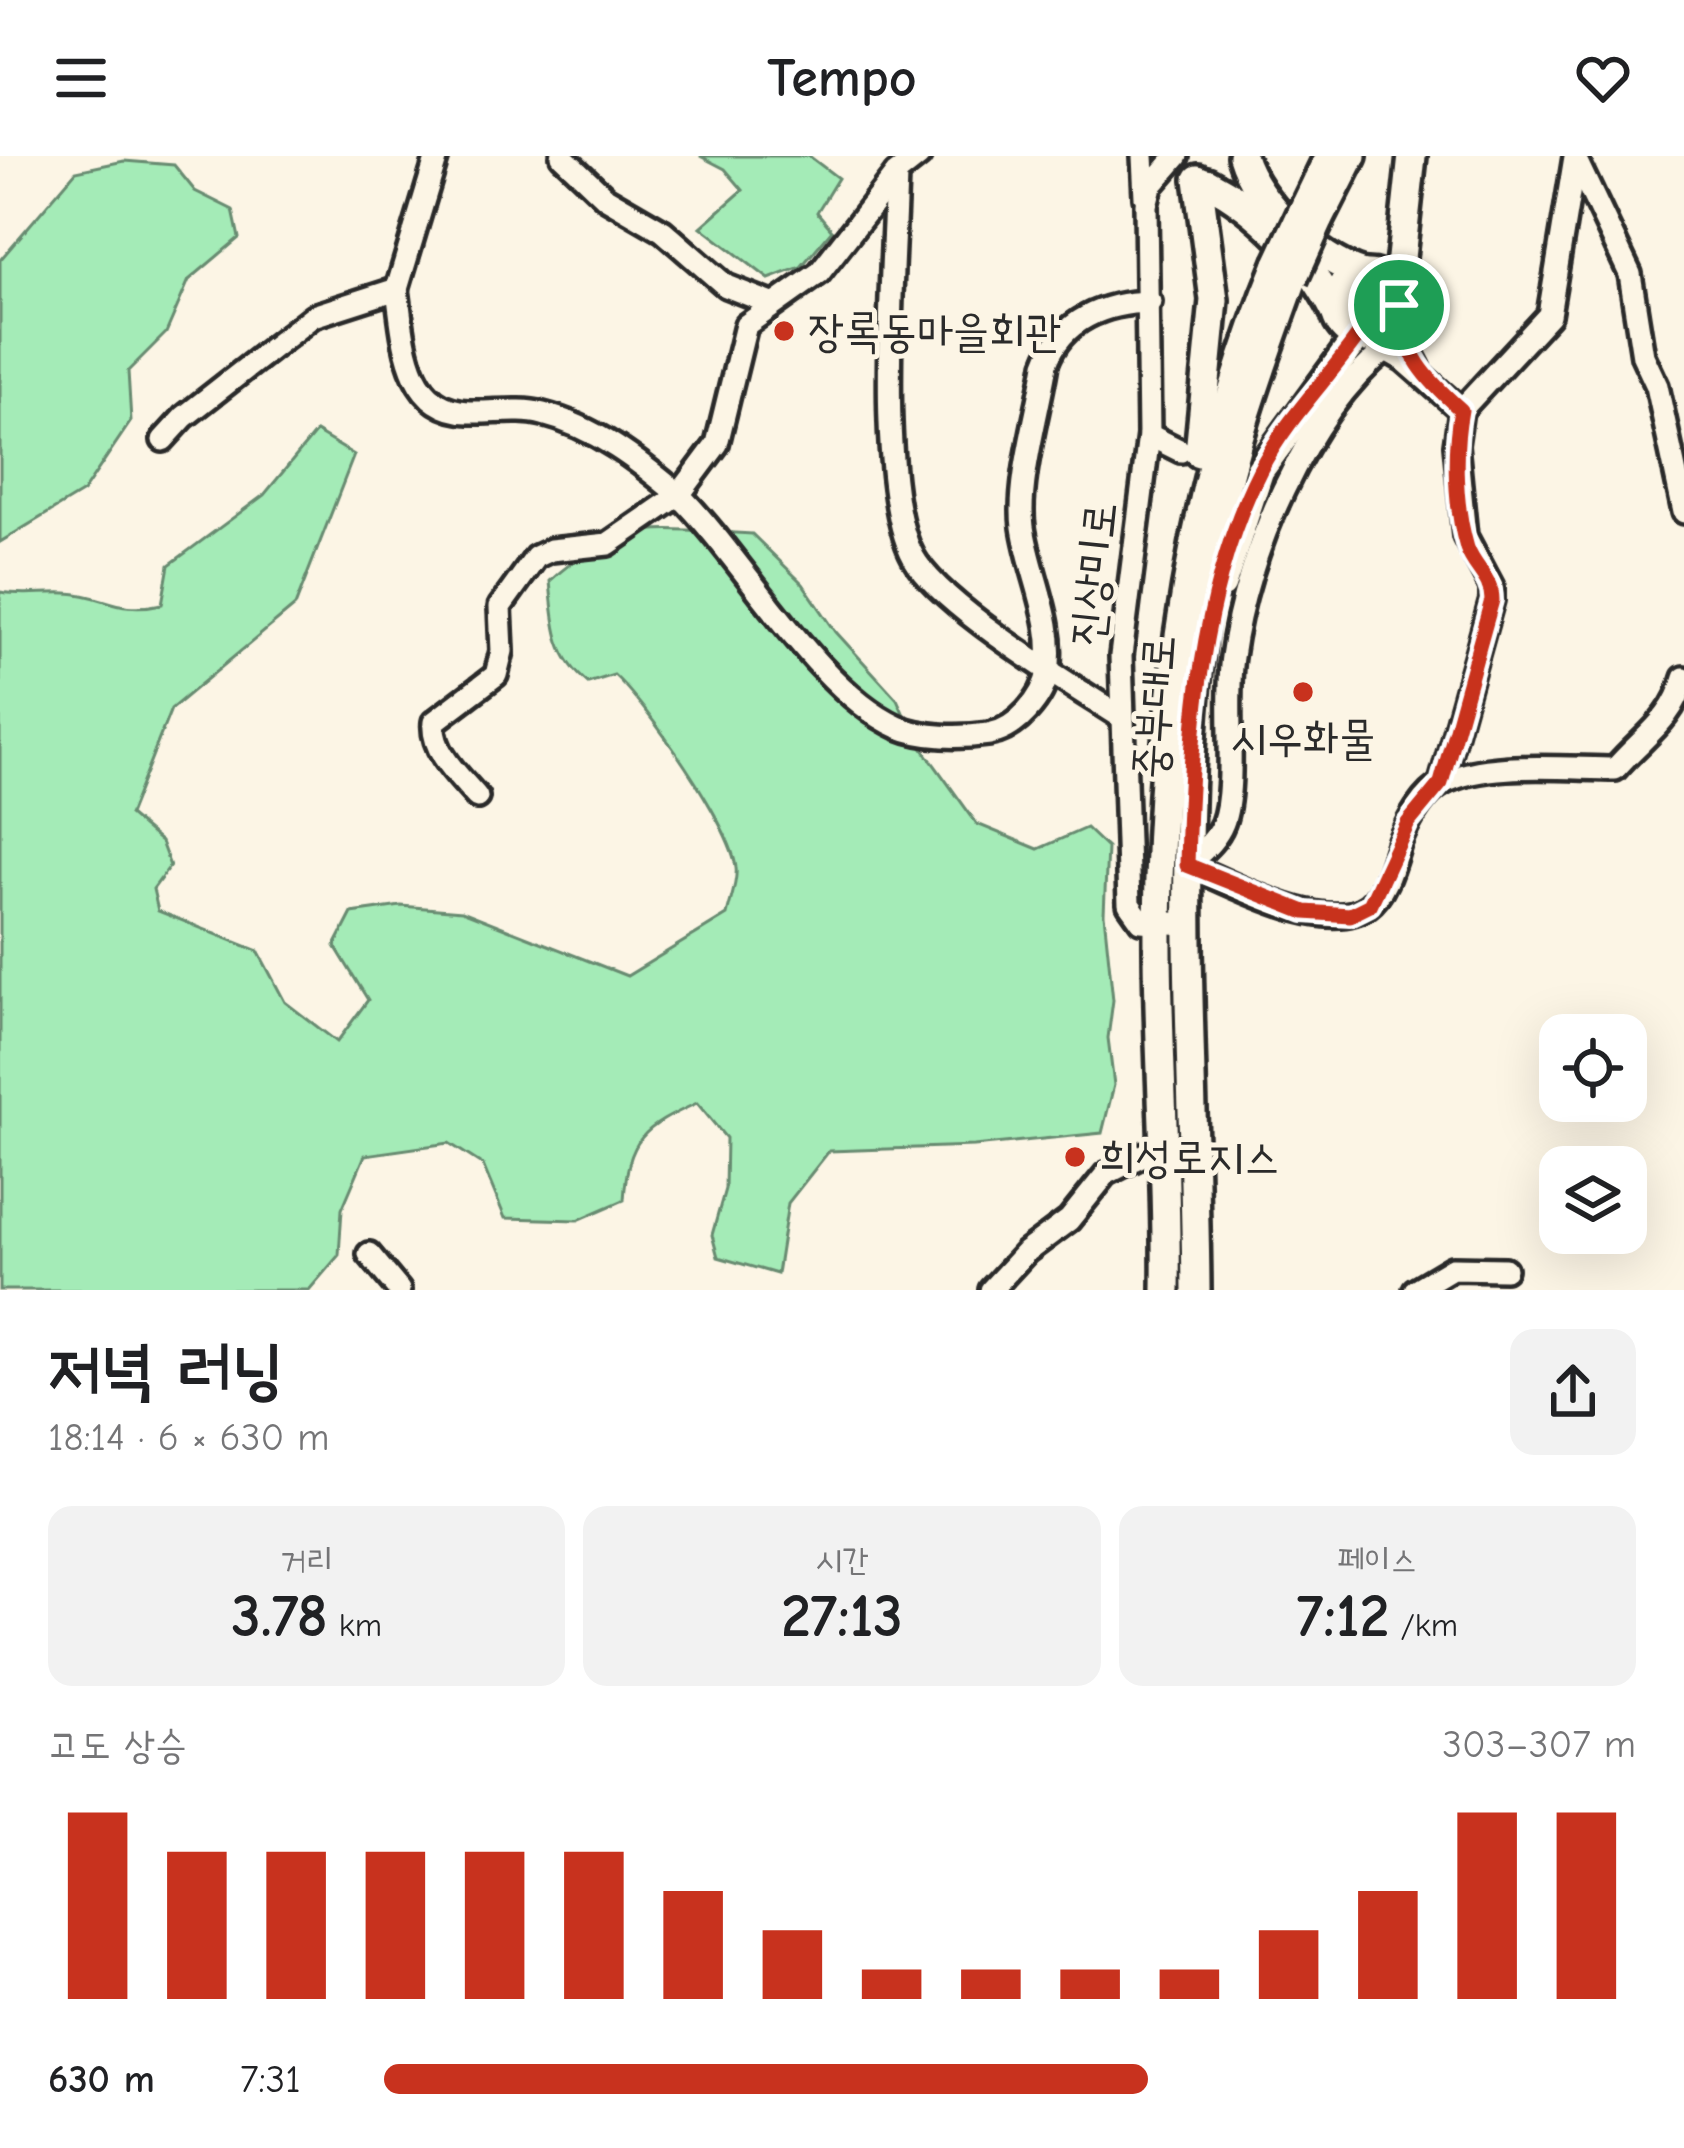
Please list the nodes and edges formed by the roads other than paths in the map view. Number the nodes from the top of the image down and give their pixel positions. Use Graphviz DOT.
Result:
graph roads {
  1 [pos="437,156"];
  2 [pos="562,156"];
  3 [pos="919,156"];
  4 [pos="1143,156"];
  5 [pos="1241,156"];
  6 [pos="1329,156"];
  7 [pos="1352,156"];
  8 [pos="1412,156"];
  9 [pos="1575,157"];
  10 [pos="897,165"];
  11 [pos="1192,169"];
  12 [pos="1148,195"];
  13 [pos="1312,213"];
  14 [pos="1286,272"];
  15 [pos="1363,274"];
  16 [pos="397,289"];
  17 [pos="1398,300"];
  18 [pos="1150,302"];
  19 [pos="772,304"];
  20 [pos="1335,312"];
  21 [pos="1370,341"];
  22 [pos="1425,378"];
  23 [pos="1461,410"];
  24 [pos="1148,435"];
  25 [pos="164,440"];
  26 [pos="1181,451"];
  27 [pos="679,495"];
  28 [pos="1684,512"];
  29 [pos="1178,624"];
  30 [pos="1049,670"];
  31 [pos="1684,678"];
  32 [pos="1195,705"];
  33 [pos="1120,717"];
  34 [pos="1441,783"];
  35 [pos="477,797"];
  36 [pos="1187,865"];
  37 [pos="1172,925"];
  38 [pos="1165,1144"];
  39 [pos="369,1253"];
  40 [pos="1505,1269"];
  41 [pos="1429,1285"];
  42 [pos="399,1290"];
  43 [pos="991,1290"];
  44 [pos="1166,1290"];
  45 [pos="1196,1290"];
  1 -- 16 [label="street"];
  2 -- 19 [label="street"];
  3 -- 10 [label="street"];
  4 -- 12 [label="street, 진상미로"];
  5 -- 11 [label="main road"];
  5 -- 15 [label="main road"];
  6 -- 13 [label="main road"];
  7 -- 13 [label="main road"];
  8 -- 17 [label="main road"];
  9 -- 23 [label="street"];
  9 -- 28 [label="street"];
  10 -- 19 [label="street"];
  10 -- 30 [label="street"];
  11 -- 12 [label="street"];
  11 -- 20 [label="main road"];
  11 -- 29 [label="main road"];
  12 -- 18 [label="street, 진상미로"];
  13 -- 14 [label="main road, bridge"];
  14 -- 29 [label="main road, 중부대로"];
  14 -- 32 [label="main road, 중부대로"];
  15 -- 17 [label="main road"];
  15 -- 20 [label="main road"];
  16 -- 25 [label="street"];
  16 -- 27 [label="street"];
  17 -- 21 [label="main road"];
  17 -- 22 [label="street"];
  18 -- 24 [label="street, 진상미로"];
  18 -- 30 [label="street"];
  19 -- 27 [label="street"];
  20 -- 21 [label="main road"];
  21 -- 22 [label="street"];
  21 -- 32 [label="main road"];
  21 -- 36 [label="street"];
  22 -- 23 [label="street"];
  23 -- 34 [label="street"];
  24 -- 26 [label="street"];
  24 -- 33 [label="street, 진상미로"];
  27 -- 30 [label="street"];
  27 -- 35 [label="street"];
  29 -- 37 [label="main road, 중부대로"];
  30 -- 33 [label="street"];
  31 -- 34 [label="street"];
  32 -- 36 [label="main road, 중부대로"];
  33 -- 37 [label="street, 진상미로"];
  34 -- 36 [label="street"];
  36 -- 37 [label="main road, 중부대로"];
  37 -- 38 [label="main road, 중부대로"];
  37 -- 45 [label="main road, 중부대로"];
  38 -- 43 [label="street"];
  38 -- 44 [label="main road, 중부대로"];
  39 -- 42 [label="street"];
  40 -- 41 [label="street"];
}
